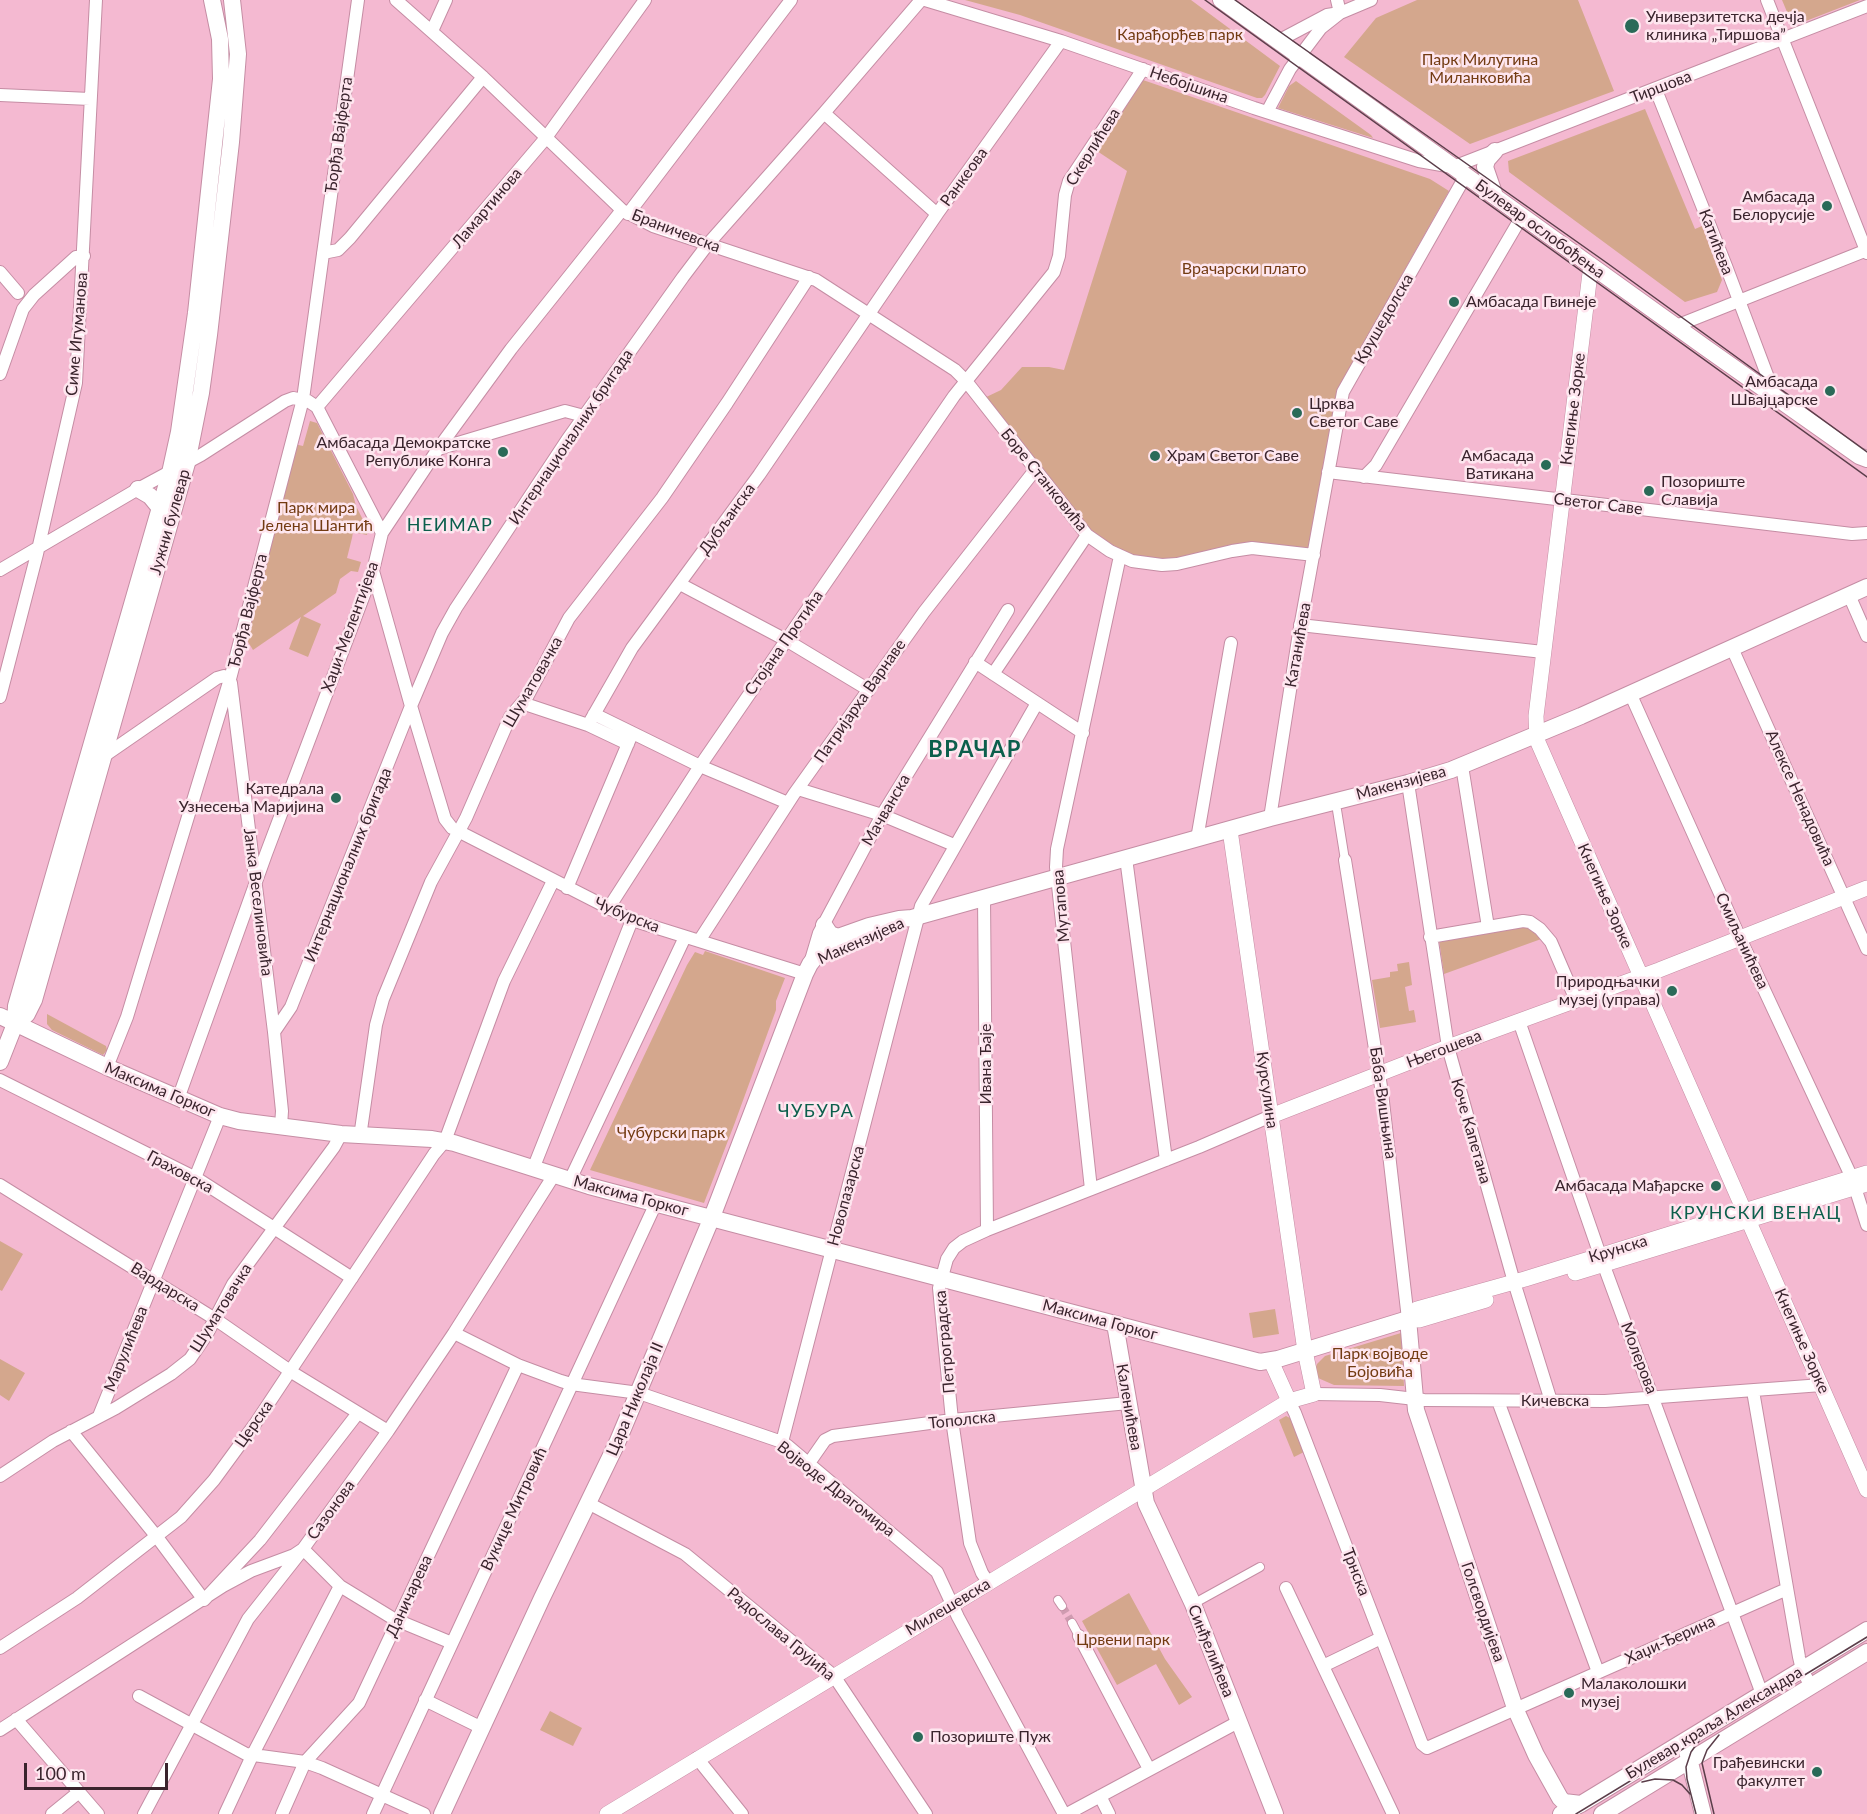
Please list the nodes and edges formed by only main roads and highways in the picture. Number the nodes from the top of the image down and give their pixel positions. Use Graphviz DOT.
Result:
graph roads {
  1 [pos="212,0"];
  2 [pos="1221,0"];
  3 [pos="231,2"];
  4 [pos="1495,151"];
  5 [pos="1495,196"];
  6 [pos="1862,456"];
  7 [pos="138,489"];
  8 [pos="159,507"];
  9 [pos="1867,587"];
  10 [pos="915,917"];
  11 [pos="824,925"];
  12 [pos="838,937"];
  13 [pos="808,969"];
  14 [pos="8,1020"];
  15 [pos="0,1062"];
  16 [pos="712,1217"];
  17 [pos="1408,1319"];
  18 [pos="1115,1324"];
  19 [pos="1271,1361"];
  20 [pos="1414,1399"];
  21 [pos="1143,1490"];
  22 [pos="1867,1630"];
  23 [pos="1867,1652"];
  24 [pos="1684,1741"];
  25 [pos="1690,1761"];
  26 [pos="1581,1804"];
  27 [pos="442,1814"];
  28 [pos="1275,1814"];
  29 [pos="1561,1814"];
  30 [pos="1602,1814"];
  31 [pos="1703,1814"];
  1 -- 8 [label="main road, Јужни булевар"];
  2 -- 5 [label="main road, Булевар ослобођења"];
  3 -- 14 [label="main road, Јужни булевар"];
  4 -- 5 [label="main road"];
  5 -- 6 [label="main road, Булевар ослобођења"];
  7 -- 8 [label="main road"];
  8 -- 14 [label="main road, Јужни булевар"];
  9 -- 10 [label="main road, Макензијева"];
  10 -- 12 [label="main road, Макензијева"];
  10 -- 13 [label="main road, Макензијева"];
  11 -- 12 [label="main road"];
  12 -- 13 [label="main road, Макензијева"];
  13 -- 16 [label="main road, Цара Николаја II"];
  14 -- 15 [label="main road, Јужни булевар"];
  14 -- 16 [label="main road, Максима Горког"];
  16 -- 18 [label="main road, Максима Горког"];
  16 -- 27 [label="main road, Цара Николаја II"];
  17 -- 19 [label="main road, Крунска"];
  17 -- 20 [label="main road, Баба-Вишњина"];
  18 -- 19 [label="main road, Максима Горког"];
  18 -- 21 [label="main road, Каленићева"];
  20 -- 26 [label="main road, Голсвордијева"];
  21 -- 28 [label="main road, Синђелићева"];
  22 -- 24 [label="main road, Булевар краља Александра"];
  23 -- 25 [label="main road, Булевар краља Александра"];
  24 -- 25 [label="main road"];
  24 -- 26 [label="main road, Булевар краља Александра"];
  25 -- 30 [label="main road, Булевар краља Александра"];
  25 -- 31 [label="main road"];
  26 -- 29 [label="main road, Булевар краља Александра"];
}
